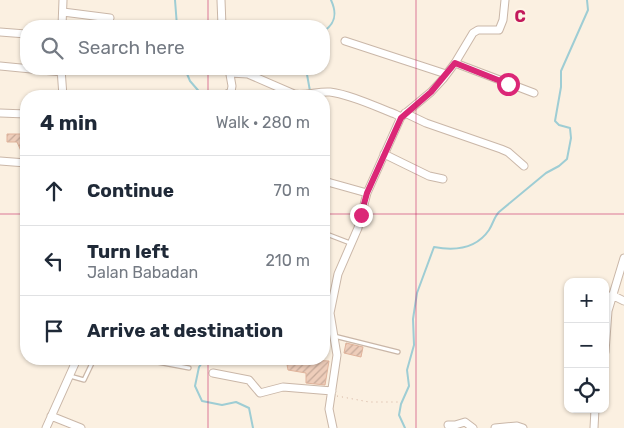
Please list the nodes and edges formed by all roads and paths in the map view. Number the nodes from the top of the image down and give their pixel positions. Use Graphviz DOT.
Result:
graph roads {
  1 [pos="63,0"];
  2 [pos="221,0"];
  3 [pos="505,0"];
  4 [pos="63,12"];
  5 [pos="110,18"];
  6 [pos="62,20"];
  7 [pos="222,20"];
  8 [pos="0,32"];
  9 [pos="20,34"];
  10 [pos="345,41"];
  11 [pos="455,63"];
  12 [pos="0,66"];
  13 [pos="20,68"];
  14 [pos="446,74"];
  15 [pos="62,75"];
  16 [pos="230,75"];
  17 [pos="250,75"];
  18 [pos="63,90"];
  19 [pos="231,90"];
  20 [pos="285,90"];
  21 [pos="534,93"];
  22 [pos="330,94"];
  23 [pos="0,113"];
  24 [pos="20,114"];
  25 [pos="403,115"];
  26 [pos="384,154"];
  27 [pos="0,161"];
  28 [pos="20,163"];
  29 [pos="524,166"];
  30 [pos="443,179"];
  31 [pos="330,183"];
  32 [pos="367,193"];
  33 [pos="330,235"];
  34 [pos="351,243"];
  35 [pos="624,258"];
  36 [pos="612,295"];
  37 [pos="624,301"];
  38 [pos="607,323"];
  39 [pos="333,336"];
  40 [pos="398,352"];
  41 [pos="75,365"];
  42 [pos="91,365"];
  43 [pos="178,365"];
  44 [pos="189,368"];
  45 [pos="213,373"];
  46 [pos="70,376"];
  47 [pos="332,393"];
  48 [pos="399,402"];
  49 [pos="595,413"];
  50 [pos="51,416"];
  51 [pos="448,425"];
  52 [pos="46,428"];
  53 [pos="81,428"];
  54 [pos="333,428"];
  55 [pos="473,428"];
  56 [pos="495,428"];
  57 [pos="523,428"];
  58 [pos="594,428"];
  1 -- 4 [label="street"];
  2 -- 7 [label="street"];
  3 -- 11 [label="street"];
  4 -- 5 [label="street"];
  4 -- 6 [label="street"];
  8 -- 9 [label="street"];
  10 -- 14 [label="street"];
  11 -- 14 [label="street"];
  11 -- 21 [label="street"];
  12 -- 13 [label="street"];
  14 -- 25 [label="street"];
  15 -- 18 [label="street"];
  16 -- 19 [label="street"];
  17 -- 20 [label="street"];
  22 -- 25 [label="street"];
  23 -- 24 [label="street"];
  25 -- 26 [label="street"];
  25 -- 29 [label="street"];
  26 -- 30 [label="street"];
  26 -- 32 [label="street"];
  27 -- 28 [label="street"];
  31 -- 32 [label="street"];
  32 -- 34 [label="street"];
  33 -- 34 [label="lane"];
  34 -- 39 [label="street"];
  35 -- 36 [label="street"];
  36 -- 37 [label="street"];
  36 -- 38 [label="street"];
  39 -- 40 [label="lane"];
  39 -- 47 [label="street"];
  41 -- 46 [label="street"];
  42 -- 46 [label="lane"];
  43 -- 44 [label="lane"];
  45 -- 47 [label="street"];
  46 -- 50 [label="street"];
  47 -- 48 [label="path"];
  47 -- 54 [label="street"];
  49 -- 58 [label="street"];
  50 -- 52 [label="street"];
  50 -- 53 [label="street"];
  51 -- 55 [label="street"];
  56 -- 57 [label="street"];
}
